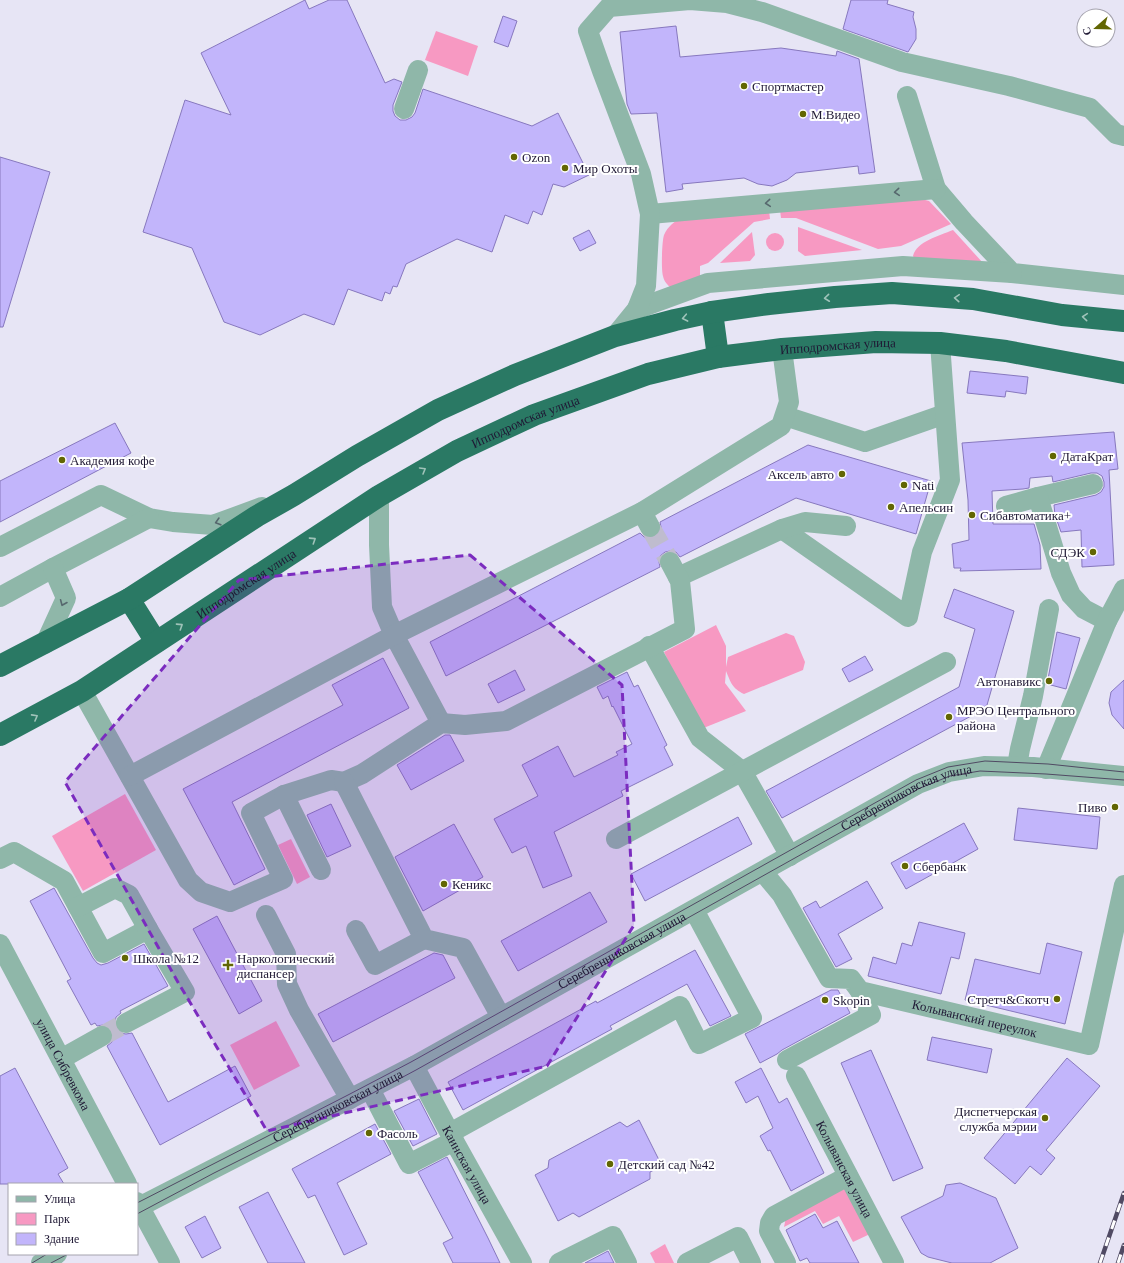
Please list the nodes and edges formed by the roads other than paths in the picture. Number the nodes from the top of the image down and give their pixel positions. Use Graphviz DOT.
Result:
graph roads {
  1 [pos="418,70"];
  2 [pos="907,96"];
  3 [pos="404,108"];
  4 [pos="1124,136"];
  5 [pos="936,188"];
  6 [pos="650,214"];
  7 [pos="1012,273"];
  8 [pos="1124,285"];
  9 [pos="637,309"];
  10 [pos="712,312"];
  11 [pos="1124,321"];
  12 [pos="615,336"];
  13 [pos="940,344"];
  14 [pos="782,349"];
  15 [pos="718,357"];
  16 [pos="1124,373"];
  17 [pos="945,414"];
  18 [pos="785,416"];
  19 [pos="1093,484"];
  20 [pos="294,495"];
  21 [pos="379,496"];
  22 [pos="1038,497"];
  23 [pos="1006,506"];
  24 [pos="149,518"];
  25 [pos="846,526"];
  26 [pos="782,529"];
  27 [pos="0,547"];
  28 [pos="53,568"];
  29 [pos="1124,589"];
  30 [pos="0,597"];
  31 [pos="128,599"];
  32 [pos="1049,609"];
  33 [pos="1107,622"];
  34 [pos="394,635"];
  35 [pos="156,642"];
  36 [pos="45,644"];
  37 [pos="649,646"];
  38 [pos="946,662"];
  39 [pos="0,666"];
  40 [pos="82,691"];
  41 [pos="441,723"];
  42 [pos="0,735"];
  43 [pos="1017,766"];
  44 [pos="1046,769"];
  45 [pos="742,771"];
  46 [pos="130,776"];
  47 [pos="1124,776"];
  48 [pos="344,782"];
  49 [pos="284,796"];
  50 [pos="616,839"];
  51 [pos="790,856"];
  52 [pos="0,859"];
  53 [pos="321,870"];
  54 [pos="763,872"];
  55 [pos="1124,885"];
  56 [pos="78,907"];
  57 [pos="694,910"];
  58 [pos="266,915"];
  59 [pos="148,929"];
  60 [pos="356,930"];
  61 [pos="424,939"];
  62 [pos="0,944"];
  63 [pos="860,991"];
  64 [pos="501,1017"];
  65 [pos="126,1023"];
  66 [pos="102,1036"];
  67 [pos="61,1058"];
  68 [pos="414,1066"];
  69 [pos="370,1089"];
  70 [pos="350,1099"];
  71 [pos="452,1137"];
  72 [pos="848,1176"];
  73 [pos="126,1183"];
  74 [pos="138,1206"];
  75 [pos="55,1255"];
  76 [pos="41,1263"];
  77 [pos="170,1263"];
  78 [pos="522,1263"];
  79 [pos="559,1263"];
  80 [pos="627,1263"];
  81 [pos="687,1263"];
  82 [pos="752,1263"];
  83 [pos="786,1263"];
  84 [pos="894,1263"];
  1 -- 3 [label="street"];
  2 -- 5 [label="street"];
  4 -- 6 [label="street"];
  5 -- 6 [label="street, one-way"];
  5 -- 7 [label="street"];
  6 -- 9 [label="street"];
  7 -- 8 [label="street"];
  7 -- 9 [label="street"];
  9 -- 12 [label="street"];
  11 -- 10 [label="highway, one-way"];
  10 -- 12 [label="highway, one-way"];
  10 -- 15 [label="highway"];
  12 -- 20 [label="highway"];
  13 -- 14 [label="highway, Ипподромская улица"];
  13 -- 16 [label="highway, Ипподромская улица"];
  13 -- 17 [label="street"];
  14 -- 15 [label="highway, Ипподромская улица"];
  14 -- 18 [label="street"];
  21 -- 15 [label="highway, Ипподромская улица, one-way"];
  17 -- 18 [label="street"];
  17 -- 26 [label="street"];
  18 -- 34 [label="street"];
  19 -- 22 [label="street"];
  20 -- 24 [label="street, one-way"];
  20 -- 31 [label="highway"];
  21 -- 34 [label="street"];
  35 -- 21 [label="highway, Ипподромская улица, one-way"];
  22 -- 23 [label="street"];
  22 -- 33 [label="street"];
  24 -- 27 [label="street"];
  24 -- 28 [label="street"];
  25 -- 26 [label="street"];
  26 -- 37 [label="street"];
  28 -- 30 [label="street"];
  28 -- 36 [label="street, one-way"];
  29 -- 33 [label="street"];
  31 -- 35 [label="highway"];
  31 -- 36 [label="highway"];
  32 -- 43 [label="street"];
  33 -- 44 [label="street"];
  34 -- 41 [label="street"];
  34 -- 46 [label="street"];
  35 -- 40 [label="highway, Ипподромская улица"];
  36 -- 39 [label="highway"];
  37 -- 41 [label="street"];
  37 -- 45 [label="street"];
  38 -- 45 [label="street"];
  42 -- 40 [label="highway, Ипподромская улица, one-way"];
  40 -- 46 [label="street"];
  41 -- 48 [label="street"];
  43 -- 44 [label="street, Серебренниковская улица"];
  43 -- 51 [label="street, Серебренниковская улица"];
  44 -- 47 [label="street, Серебренниковская улица"];
  45 -- 50 [label="street"];
  45 -- 51 [label="street"];
  46 -- 49 [label="street"];
  48 -- 49 [label="street"];
  48 -- 61 [label="street"];
  49 -- 53 [label="street"];
  51 -- 54 [label="street, Серебренниковская улица"];
  52 -- 56 [label="street"];
  54 -- 57 [label="street, Серебренниковская улица"];
  54 -- 63 [label="street"];
  55 -- 63 [label="street, Колыванский переулок"];
  56 -- 59 [label="street"];
  56 -- 59 [label="street"];
  57 -- 64 [label="street, Серебренниковская улица"];
  57 -- 71 [label="street"];
  58 -- 70 [label="street"];
  59 -- 65 [label="street"];
  60 -- 61 [label="street"];
  61 -- 64 [label="street"];
  62 -- 67 [label="street, улица Сибревкома"];
  63 -- 72 [label="street, Колыванская улица"];
  64 -- 68 [label="street, Серебренниковская улица"];
  66 -- 67 [label="street"];
  67 -- 73 [label="street, улица Сибревкома"];
  68 -- 69 [label="street, Серебренниковская улица"];
  68 -- 71 [label="street, Каинская улица"];
  69 -- 70 [label="street, Серебренниковская улица"];
  69 -- 71 [label="street"];
  70 -- 74 [label="street, Серебренниковская улица"];
  71 -- 78 [label="street, Каинская улица"];
  72 -- 83 [label="street"];
  72 -- 84 [label="street, Колыванская улица"];
  74 -- 77 [label="street"];
  75 -- 76 [label="street"];
  79 -- 80 [label="street"];
  81 -- 82 [label="street"];
}
